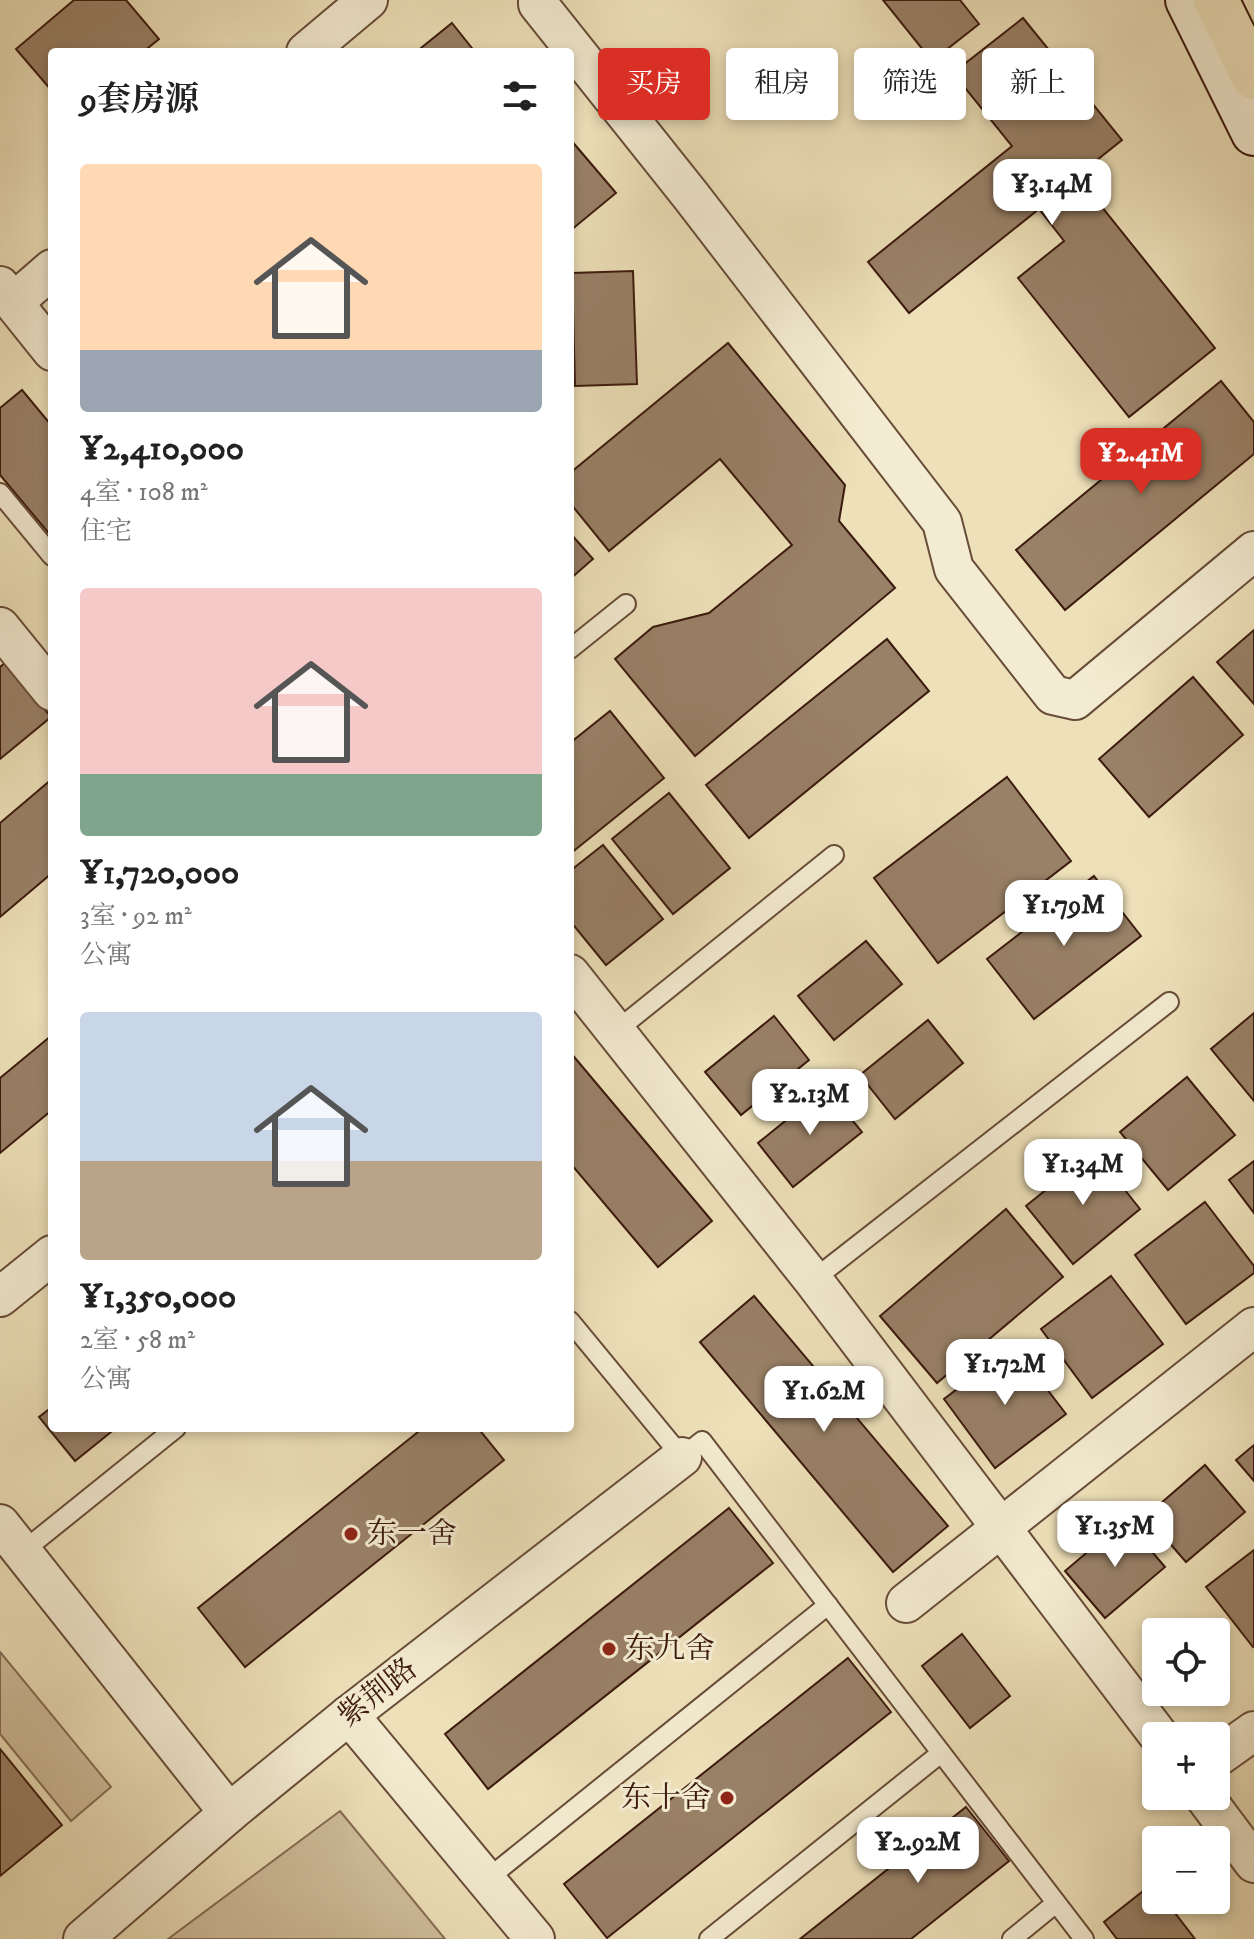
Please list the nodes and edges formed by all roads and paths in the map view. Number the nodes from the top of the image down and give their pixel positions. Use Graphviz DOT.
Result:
graph roads {
  1 [pos="538,0"];
  2 [pos="1188,0"];
  3 [pos="1216,0"];
  4 [pos="1241,0"];
  5 [pos="359,3"];
  6 [pos="1254,27"];
  7 [pos="310,48"];
  8 [pos="573,48"];
  9 [pos="574,49"];
  10 [pos="1254,77"];
  11 [pos="1254,133"];
  12 [pos="48,272"];
  13 [pos="5,302"];
  14 [pos="48,347"];
  15 [pos="0,493"];
  16 [pos="48,551"];
  17 [pos="1254,551"];
  18 [pos="626,604"];
  19 [pos="0,627"];
  20 [pos="574,646"];
  21 [pos="48,686"];
  22 [pos="834,855"];
  23 [pos="574,979"];
  24 [pos="1169,1002"];
  25 [pos="616,1031"];
  26 [pos="48,1258"];
  27 [pos="813,1280"];
  28 [pos="0,1297"];
  29 [pos="574,1326"];
  30 [pos="1254,1327"];
  31 [pos="170,1432"];
  32 [pos="682,1457"];
  33 [pos="1002,1527"];
  34 [pos="11,1538"];
  35 [pos="906,1603"];
  36 [pos="828,1605"];
  37 [pos="349,1715"];
  38 [pos="1148,1722"];
  39 [pos="1254,1731"];
  40 [pos="1230,1748"];
  41 [pos="941,1753"];
  42 [pos="1214,1810"];
  43 [pos="229,1813"];
  44 [pos="1254,1863"];
  45 [pos="486,1880"];
  46 [pos="1056,1903"];
  47 [pos="83,1939"];
  48 [pos="535,1939"];
  49 [pos="709,1939"];
  50 [pos="1012,1939"];
  51 [pos="1084,1939"];
  1 -- 8 [label="street"];
  2 -- 11 [label="main road"];
  3 -- 10 [label="highway"];
  4 -- 6 [label="highway"];
  5 -- 7 [label="street"];
  9 -- 17 [label="street"];
  12 -- 13 [label="street"];
  13 -- 14 [label="street"];
  15 -- 16 [label="lane"];
  18 -- 20 [label="lane"];
  19 -- 21 [label="street"];
  22 -- 25 [label="lane"];
  23 -- 25 [label="street"];
  24 -- 27 [label="lane"];
  25 -- 27 [label="street"];
  26 -- 28 [label="street"];
  27 -- 33 [label="street"];
  29 -- 32 [label="lane"];
  30 -- 33 [label="street"];
  31 -- 34 [label="lane"];
  32 -- 36 [label="lane"];
  32 -- 37 [label="street, 紫荆路"];
  33 -- 35 [label="street"];
  33 -- 38 [label="street"];
  34 -- 43 [label="street"];
  36 -- 41 [label="lane"];
  36 -- 45 [label="lane"];
  37 -- 43 [label="street, 紫荆路"];
  37 -- 45 [label="street"];
  39 -- 40 [label="street"];
  41 -- 46 [label="lane"];
  41 -- 49 [label="lane"];
  42 -- 44 [label="street"];
  43 -- 47 [label="street, 紫荆路"];
  45 -- 48 [label="street"];
  46 -- 50 [label="lane"];
  46 -- 51 [label="lane"];
}
